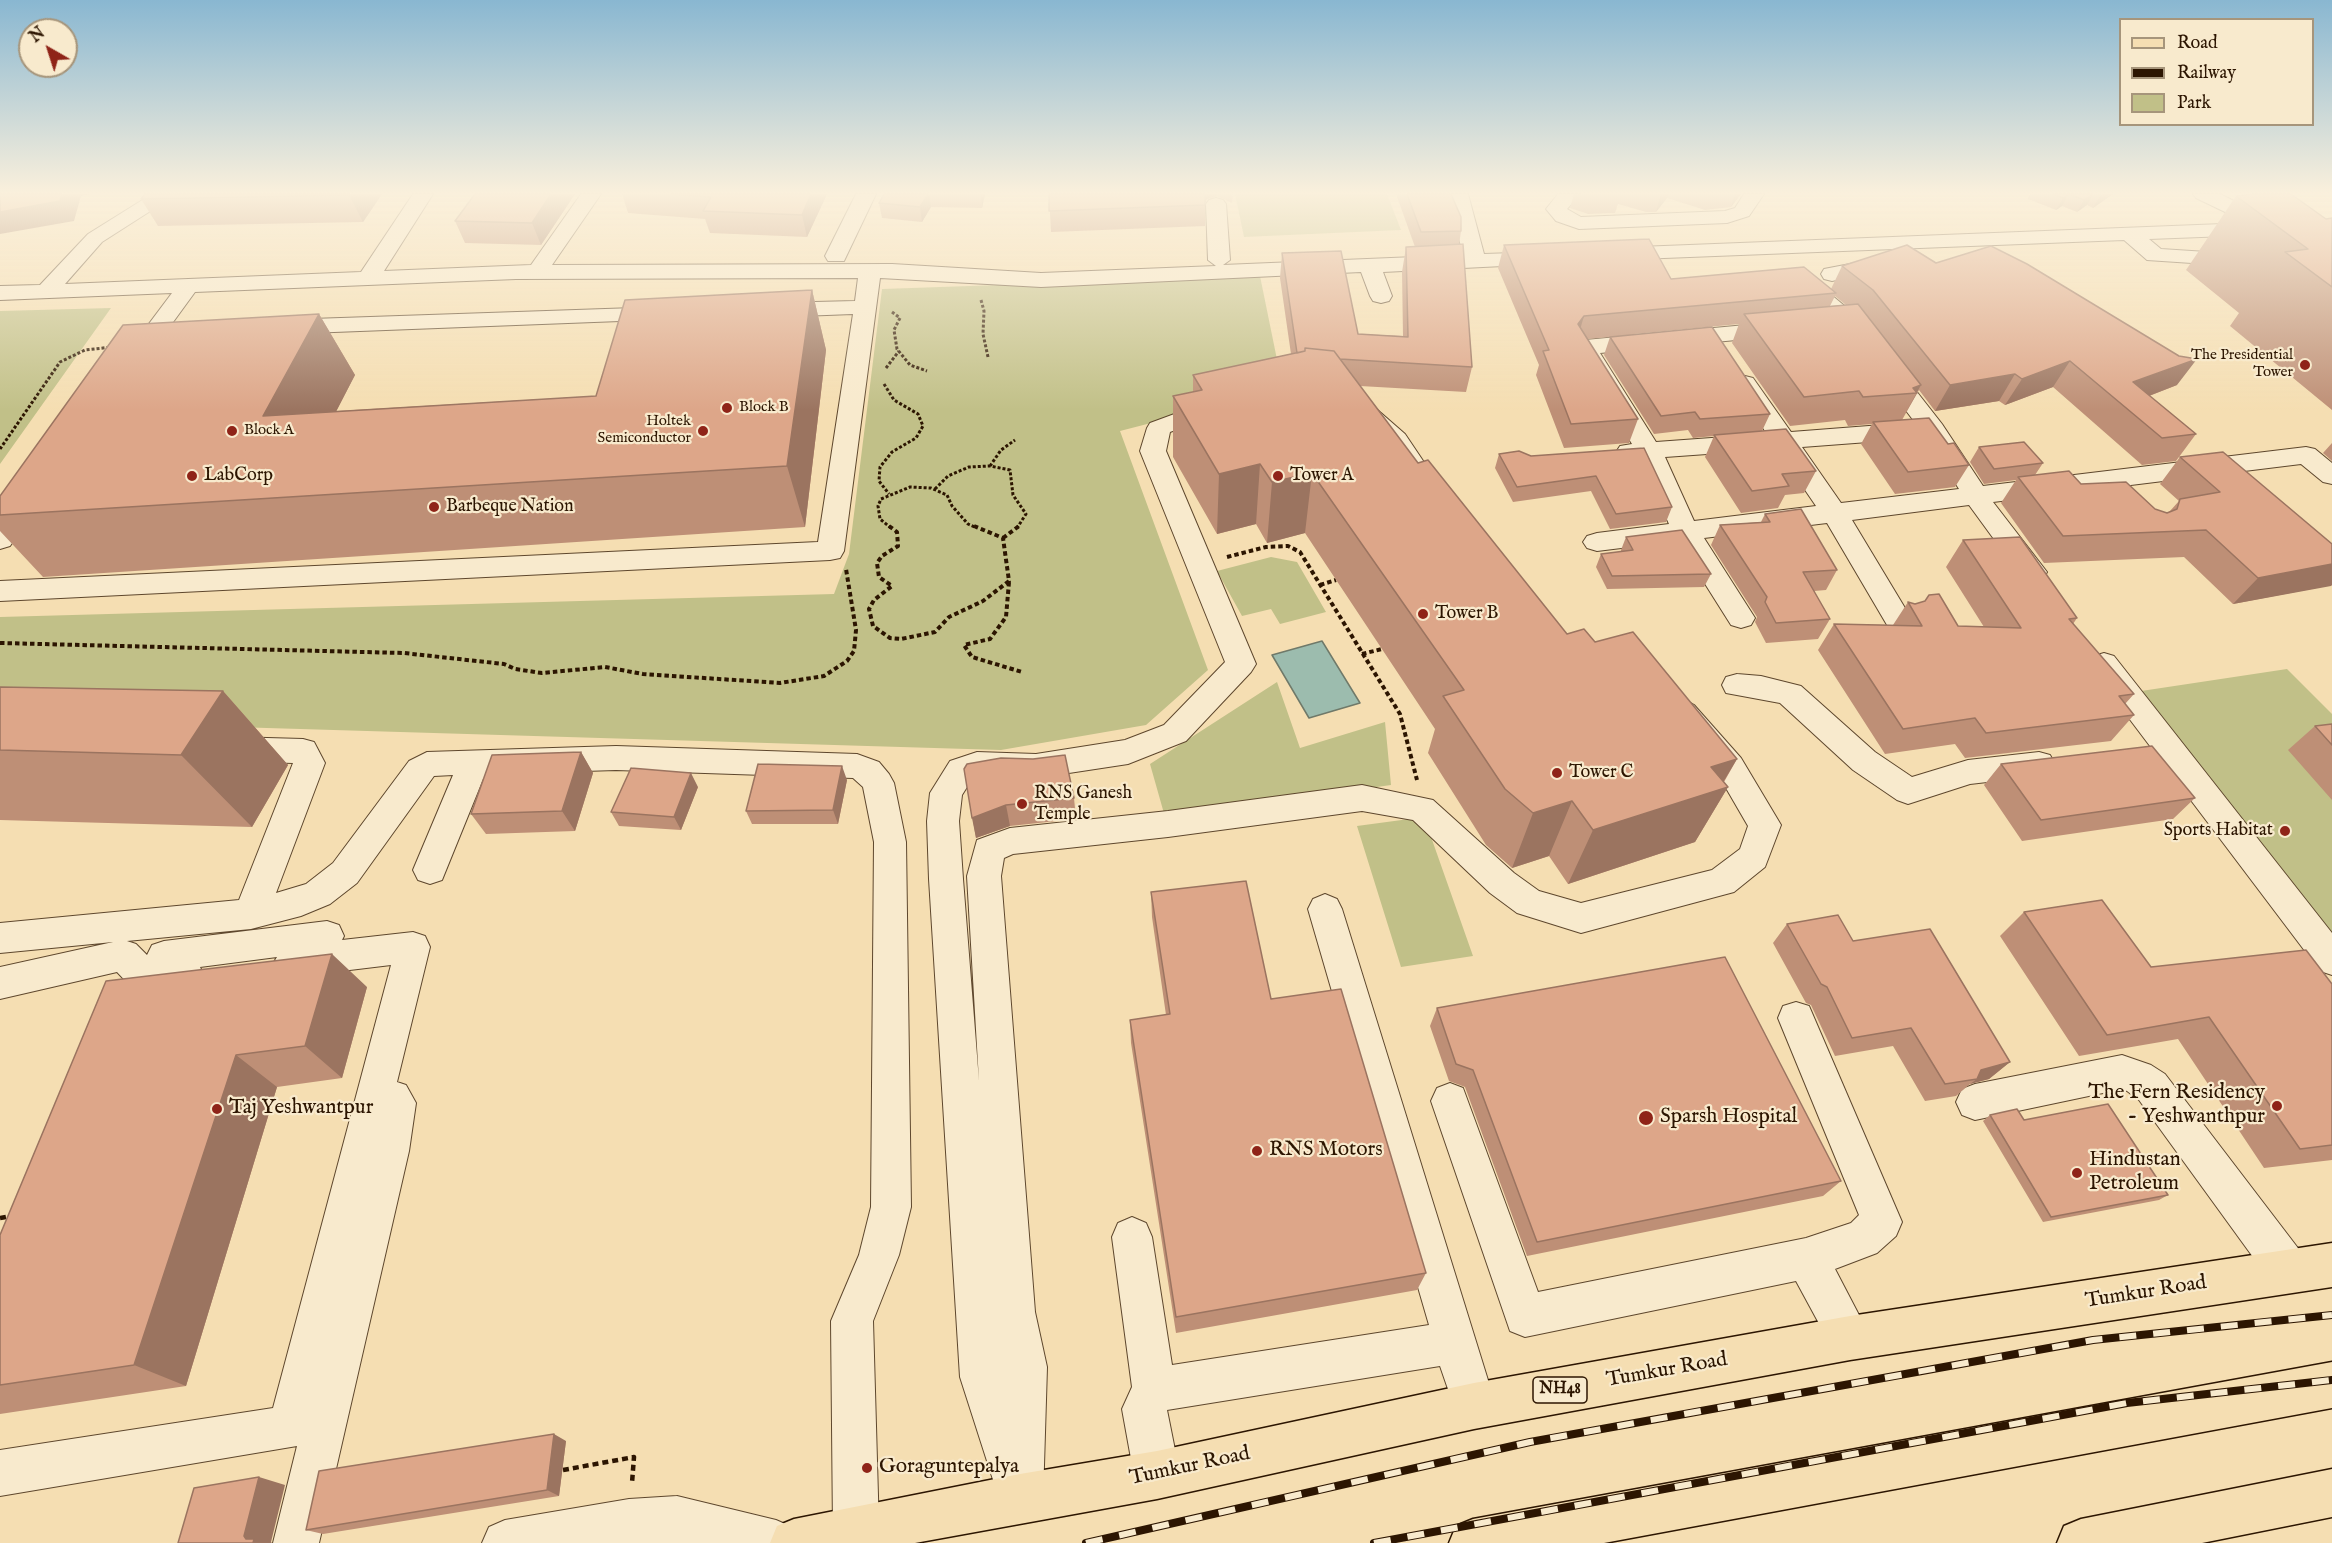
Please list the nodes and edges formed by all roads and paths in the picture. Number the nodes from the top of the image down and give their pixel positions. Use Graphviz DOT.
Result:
graph roads {
  1 [pos="69,266"];
  2 [pos="376,266"];
  3 [pos="541,266"];
  4 [pos="560,266"];
  5 [pos="1012,266"];
  6 [pos="1056,266"];
  7 [pos="1370,266"];
  8 [pos="1782,266"];
  9 [pos="1871,266"];
  10 [pos="870,271"];
  11 [pos="537,272"];
  12 [pos="1832,274"];
  13 [pos="974,276"];
  14 [pos="368,278"];
  15 [pos="189,285"];
  16 [pos="46,291"];
  17 [pos="0,293"];
  18 [pos="1381,296"];
  19 [pos="748,311"];
  20 [pos="690,313"];
  21 [pos="864,314"];
  22 [pos="1851,323"];
  23 [pos="263,327"];
  24 [pos="160,335"];
  25 [pos="899,351"];
  26 [pos="1723,352"];
  27 [pos="988,357"];
  28 [pos="927,371"];
  29 [pos="124,372"];
  30 [pos="1230,422"];
  31 [pos="1933,429"];
  32 [pos="1015,440"];
  33 [pos="1785,442"];
  34 [pos="2183,445"];
  35 [pos="0,449"];
  36 [pos="1649,451"];
  37 [pos="1604,455"];
  38 [pos="990,466"];
  39 [pos="2210,468"];
  40 [pos="1162,472"];
  41 [pos="2332,476"];
  42 [pos="2097,482"];
  43 [pos="42,484"];
  44 [pos="935,489"];
  45 [pos="2236,490"];
  46 [pos="889,494"];
  47 [pos="1977,497"];
  48 [pos="2121,505"];
  49 [pos="1835,514"];
  50 [pos="1686,532"];
  51 [pos="1003,538"];
  52 [pos="0,540"];
  53 [pos="1598,542"];
  54 [pos="830,551"];
  55 [pos="1200,565"];
  56 [pos="1336,580"];
  57 [pos="1009,582"];
  58 [pos="1320,585"];
  59 [pos="0,591"];
  60 [pos="2048,591"];
  61 [pos="1741,618"];
  62 [pos="1898,618"];
  63 [pos="0,643"];
  64 [pos="2090,646"];
  65 [pos="1382,649"];
  66 [pos="1362,654"];
  67 [pos="1022,672"];
  68 [pos="1737,685"];
  69 [pos="1671,722"];
  70 [pos="2168,748"];
  71 [pos="200,749"];
  72 [pos="2132,752"];
  73 [pos="482,761"];
  74 [pos="2062,761"];
  75 [pos="1414,805"];
  76 [pos="1760,836"];
  77 [pos="430,870"];
  78 [pos="965,878"];
  79 [pos="1325,909"];
  80 [pos="251,914"];
  81 [pos="0,938"];
  82 [pos="413,947"];
  83 [pos="164,956"];
  84 [pos="2332,960"];
  85 [pos="0,983"];
  86 [pos="1796,1018"];
  87 [pos="1450,1101"];
  88 [pos="374,1102"];
  89 [pos="1975,1102"];
  90 [pos="16,1216"];
  91 [pos="0,1218"];
  92 [pos="1132,1237"];
  93 [pos="1806,1258"];
  94 [pos="2332,1265"];
  95 [pos="2289,1271"];
  96 [pos="1850,1338"];
  97 [pos="1456,1342"];
  98 [pos="2332,1385"];
  99 [pos="1154,1390"];
  100 [pos="1474,1406"];
  101 [pos="634,1457"];
  102 [pos="562,1470"];
  103 [pos="0,1473"];
  104 [pos="1157,1475"];
  105 [pos="2332,1493"];
  106 [pos="1020,1498"];
  107 [pos="856,1531"];
  108 [pos="297,1543"];
  109 [pos="505,1543"];
  110 [pos="776,1543"];
  111 [pos="794,1543"];
  112 [pos="1473,1543"];
  113 [pos="2080,1543"];
  1 -- 16 [label="street"];
  2 -- 14 [label="street"];
  3 -- 11 [label="street"];
  4 -- 11 [label="street"];
  5 -- 6 [label="street"];
  7 -- 13 [label="street"];
  7 -- 18 [label="street"];
  8 -- 22 [label="street"];
  9 -- 12 [label="street"];
  10 -- 11 [label="street"];
  10 -- 13 [label="street"];
  10 -- 21 [label="street"];
  11 -- 14 [label="street"];
  13 -- 27 [label="path"];
  14 -- 15 [label="street"];
  15 -- 16 [label="street"];
  15 -- 24 [label="street"];
  16 -- 17 [label="street"];
  19 -- 21 [label="street"];
  20 -- 23 [label="street"];
  21 -- 25 [label="path"];
  21 -- 54 [label="street"];
  22 -- 26 [label="street"];
  22 -- 31 [label="street"];
  24 -- 29 [label="street"];
  24 -- 35 [label="path"];
  25 -- 28 [label="path"];
  25 -- 46 [label="path"];
  26 -- 33 [label="street"];
  26 -- 36 [label="street"];
  30 -- 40 [label="street"];
  31 -- 33 [label="street"];
  31 -- 47 [label="street"];
  32 -- 38 [label="path"];
  33 -- 36 [label="street"];
  33 -- 49 [label="street"];
  34 -- 39 [label="street"];
  36 -- 37 [label="street"];
  36 -- 50 [label="street"];
  38 -- 44 [label="path"];
  38 -- 51 [label="path"];
  39 -- 41 [label="street"];
  39 -- 42 [label="street"];
  39 -- 45 [label="street"];
  40 -- 55 [label="street"];
  40 -- 76 [label="street"];
  42 -- 47 [label="street"];
  42 -- 48 [label="street"];
  43 -- 52 [label="street"];
  44 -- 46 [label="path"];
  44 -- 51 [label="path"];
  46 -- 57 [label="path"];
  47 -- 49 [label="street"];
  47 -- 60 [label="street"];
  49 -- 50 [label="street"];
  49 -- 62 [label="street"];
  50 -- 53 [label="street"];
  50 -- 61 [label="street"];
  51 -- 57 [label="path"];
  54 -- 59 [label="street"];
  54 -- 63 [label="path"];
  55 -- 58 [label="path"];
  55 -- 78 [label="street"];
  56 -- 58 [label="path"];
  57 -- 67 [label="path"];
  58 -- 66 [label="path"];
  64 -- 70 [label="street"];
  65 -- 66 [label="path"];
  66 -- 75 [label="path"];
  68 -- 74 [label="street"];
  69 -- 76 [label="street"];
  70 -- 72 [label="street"];
  70 -- 84 [label="street"];
  71 -- 80 [label="street"];
  73 -- 77 [label="street"];
  73 -- 80 [label="street"];
  73 -- 107 [label="street"];
  75 -- 76 [label="street"];
  75 -- 78 [label="street"];
  78 -- 106 [label="street"];
  79 -- 97 [label="street"];
  80 -- 81 [label="street"];
  82 -- 83 [label="street"];
  82 -- 85 [label="street"];
  82 -- 88 [label="street"];
  86 -- 93 [label="street"];
  87 -- 93 [label="street"];
  88 -- 103 [label="street"];
  88 -- 108 [label="street"];
  89 -- 95 [label="street"];
  90 -- 91 [label="path"];
  92 -- 99 [label="street"];
  93 -- 96 [label="street"];
  94 -- 95 [label="main road, Tumkur Road / NH48"];
  95 -- 96 [label="main road, Tumkur Road / NH48"];
  96 -- 100 [label="main road, Tumkur Road / NH48"];
  97 -- 99 [label="street"];
  97 -- 100 [label="street"];
  98 -- 112 [label="main road"];
  99 -- 104 [label="street"];
  100 -- 104 [label="main road, Tumkur Road / NH48"];
  101 -- 102 [label="path"];
  104 -- 106 [label="main road, Tumkur Road / NH48"];
  105 -- 113 [label="main road"];
  106 -- 107 [label="main road, Tumkur Road / NH48"];
  107 -- 111 [label="main road, Tumkur Road / NH48"];
  109 -- 110 [label="street"];
}
